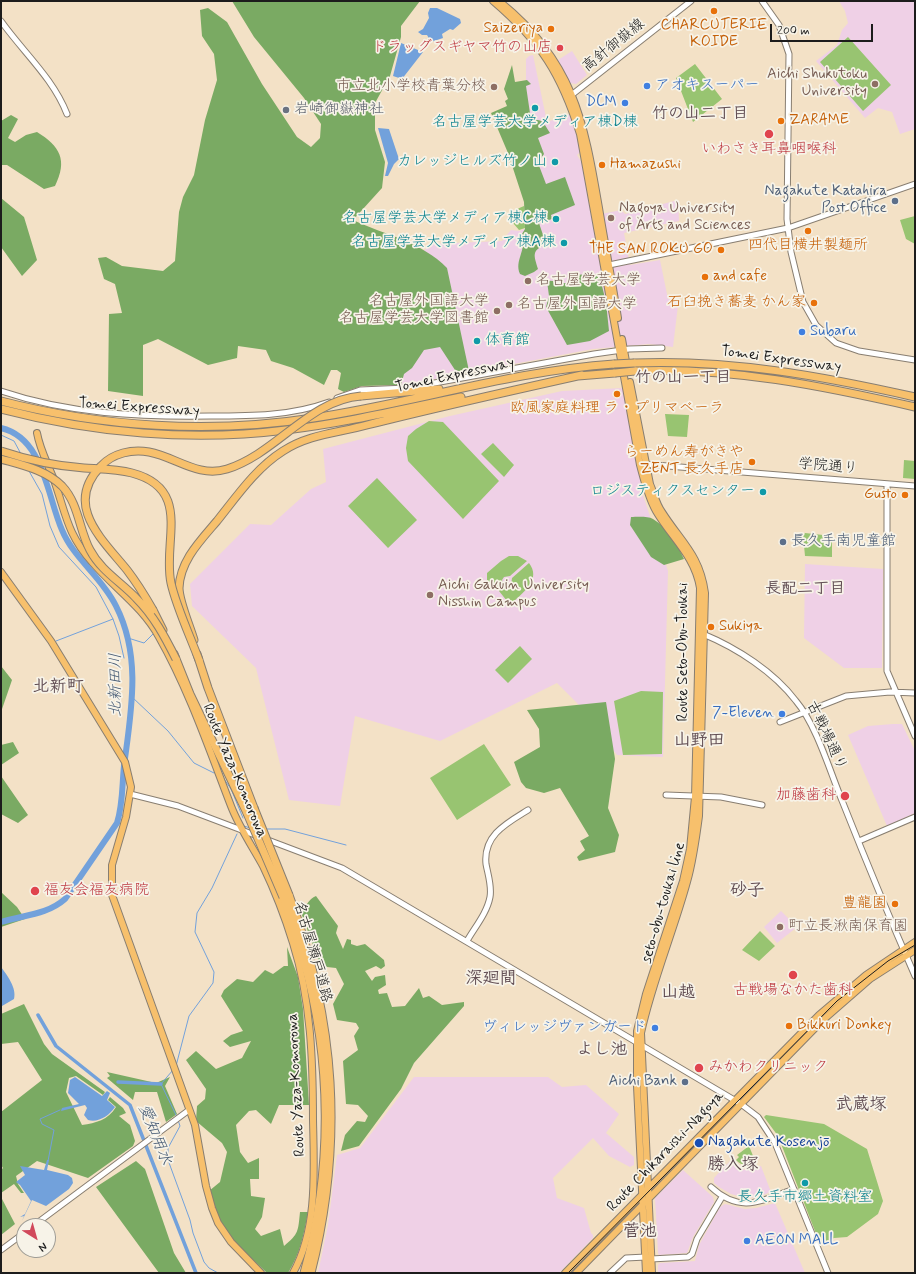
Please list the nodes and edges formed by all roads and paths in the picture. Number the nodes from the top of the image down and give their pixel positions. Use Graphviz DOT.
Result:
graph roads {
  1 [pos="493,1"];
  2 [pos="499,1"];
  3 [pos="691,1"];
  4 [pos="762,1"];
  5 [pos="1,21"];
  6 [pos="570,96"];
  7 [pos="67,114"];
  8 [pos="915,186"];
  9 [pos="788,228"];
  10 [pos="609,265"];
  11 [pos="662,348"];
  12 [pos="622,350"];
  13 [pos="915,360"];
  14 [pos="542,372"];
  15 [pos="582,376"];
  16 [pos="1,391"];
  17 [pos="915,398"];
  18 [pos="1,401"];
  19 [pos="915,407"];
  20 [pos="1,409"];
  21 [pos="37,433"];
  22 [pos="1,452"];
  23 [pos="1,459"];
  24 [pos="643,464"];
  25 [pos="888,484"];
  26 [pos="915,486"];
  27 [pos="1,572"];
  28 [pos="703,634"];
  29 [pos="176,660"];
  30 [pos="199,660"];
  31 [pos="896,692"];
  32 [pos="915,693"];
  33 [pos="804,712"];
  34 [pos="780,722"];
  35 [pos="915,736"];
  36 [pos="130,794"];
  37 [pos="666,795"];
  38 [pos="697,797"];
  39 [pos="762,805"];
  40 [pos="528,810"];
  41 [pos="915,817"];
  42 [pos="242,829"];
  43 [pos="859,841"];
  44 [pos="286,896"];
  45 [pos="468,941"];
  46 [pos="915,942"];
  47 [pos="903,949"];
  48 [pos="915,950"];
  49 [pos="906,956"];
  50 [pos="915,976"];
  51 [pos="639,1042"];
  52 [pos="735,1100"];
  53 [pos="741,1104"];
  54 [pos="189,1110"];
  55 [pos="711,1187"];
  56 [pos="648,1188"];
  57 [pos="794,1189"];
  58 [pos="643,1193"];
  59 [pos="722,1197"];
  60 [pos="646,1202"];
  61 [pos="44,1218"];
  62 [pos="16,1239"];
  63 [pos="1,1250"];
  64 [pos="648,1258"];
  65 [pos="261,1273"];
  66 [pos="293,1273"];
  67 [pos="304,1273"];
  68 [pos="310,1273"];
  69 [pos="565,1273"];
  70 [pos="576,1273"];
  71 [pos="610,1273"];
  72 [pos="646,1273"];
  73 [pos="652,1273"];
  74 [pos="828,1273"];
  1 -- 6 [label="main road"];
  2 -- 6 [label="main road, seto-obu-toukai line"];
  3 -- 6 [label="street, 高針御嶽線"];
  4 -- 9 [label="street"];
  5 -- 7 [label="street"];
  6 -- 10 [label="main road, seto-obu-toukai line"];
  6 -- 12 [label="main road"];
  8 -- 9 [label="street"];
  9 -- 10 [label="street"];
  9 -- 13 [label="street"];
  10 -- 12 [label="main road, seto-obu-toukai line"];
  11 -- 12 [label="street"];
  12 -- 16 [label="street"];
  12 -- 24 [label="main road, seto-obu-toukai line"];
  14 -- 17 [label="highway, Tomei Expressway, bridge"];
  14 -- 18 [label="highway, Tomei Expressway"];
  14 -- 29 [label="highway, bridge"];
  15 -- 19 [label="highway, Tomei Expressway, bridge"];
  15 -- 20 [label="highway, Tomei Expressway"];
  15 -- 30 [label="highway, bridge"];
  21 -- 42 [label="main road, Route Yaza-Komorowa"];
  22 -- 30 [label="highway, bridge"];
  23 -- 29 [label="highway, bridge"];
  24 -- 25 [label="street, 学院通り"];
  24 -- 28 [label="main road, seto-obu-toukai line"];
  24 -- 38 [label="main road, Route Seto-Obu-Toukai"];
  25 -- 26 [label="street, 学院通り"];
  25 -- 31 [label="street"];
  27 -- 36 [label="main road"];
  28 -- 33 [label="street, 古戦場通り"];
  28 -- 38 [label="main road, seto-obu-toukai line"];
  29 -- 44 [label="highway, 名古屋瀬戸道路, bridge"];
  30 -- 44 [label="highway, 名古屋瀬戸道路, bridge"];
  31 -- 32 [label="street"];
  31 -- 33 [label="street"];
  31 -- 35 [label="street"];
  33 -- 34 [label="street"];
  33 -- 43 [label="street, 古戦場通り"];
  36 -- 42 [label="street"];
  36 -- 54 [label="main road"];
  37 -- 38 [label="street"];
  38 -- 39 [label="street"];
  38 -- 51 [label="main road, seto-obu-toukai line"];
  40 -- 45 [label="street"];
  41 -- 43 [label="street"];
  42 -- 45 [label="street"];
  42 -- 66 [label="main road, Route Yaza-Komorowa"];
  43 -- 47 [label="street, 古戦場通り"];
  44 -- 67 [label="highway, 名古屋瀬戸道路"];
  44 -- 68 [label="highway, 名古屋瀬戸道路"];
  45 -- 51 [label="street"];
  46 -- 47 [label="main road, Route Chikaraishi-Nagoya"];
  47 -- 49 [label="street, 古戦場通り"];
  47 -- 52 [label="main road, Route Chikaraishi-Nagoya"];
  48 -- 49 [label="main road, Route Chikaraishi-Nagoya"];
  49 -- 50 [label="street, 古戦場通り"];
  49 -- 53 [label="main road, Route Chikaraishi-Nagoya"];
  51 -- 52 [label="street"];
  51 -- 56 [label="main road, seto-obu-toukai line"];
  51 -- 58 [label="main road"];
  52 -- 53 [label="street"];
  52 -- 56 [label="main road, Route Chikaraishi-Nagoya"];
  53 -- 57 [label="street"];
  53 -- 60 [label="main road, Route Chikaraishi-Nagoya"];
  54 -- 61 [label="street"];
  54 -- 65 [label="main road"];
  55 -- 59 [label="street"];
  56 -- 58 [label="main road, Route Chikaraishi-Nagoya"];
  56 -- 60 [label="main road"];
  57 -- 59 [label="street"];
  57 -- 74 [label="street"];
  58 -- 60 [label="main road"];
  58 -- 69 [label="main road, Route Chikaraishi-Nagoya"];
  59 -- 64 [label="street"];
  60 -- 64 [label="main road"];
  60 -- 70 [label="main road, Route Chikaraishi-Nagoya"];
  62 -- 63 [label="street"];
  64 -- 71 [label="street"];
  64 -- 72 [label="main road"];
  64 -- 73 [label="main road"];
}
